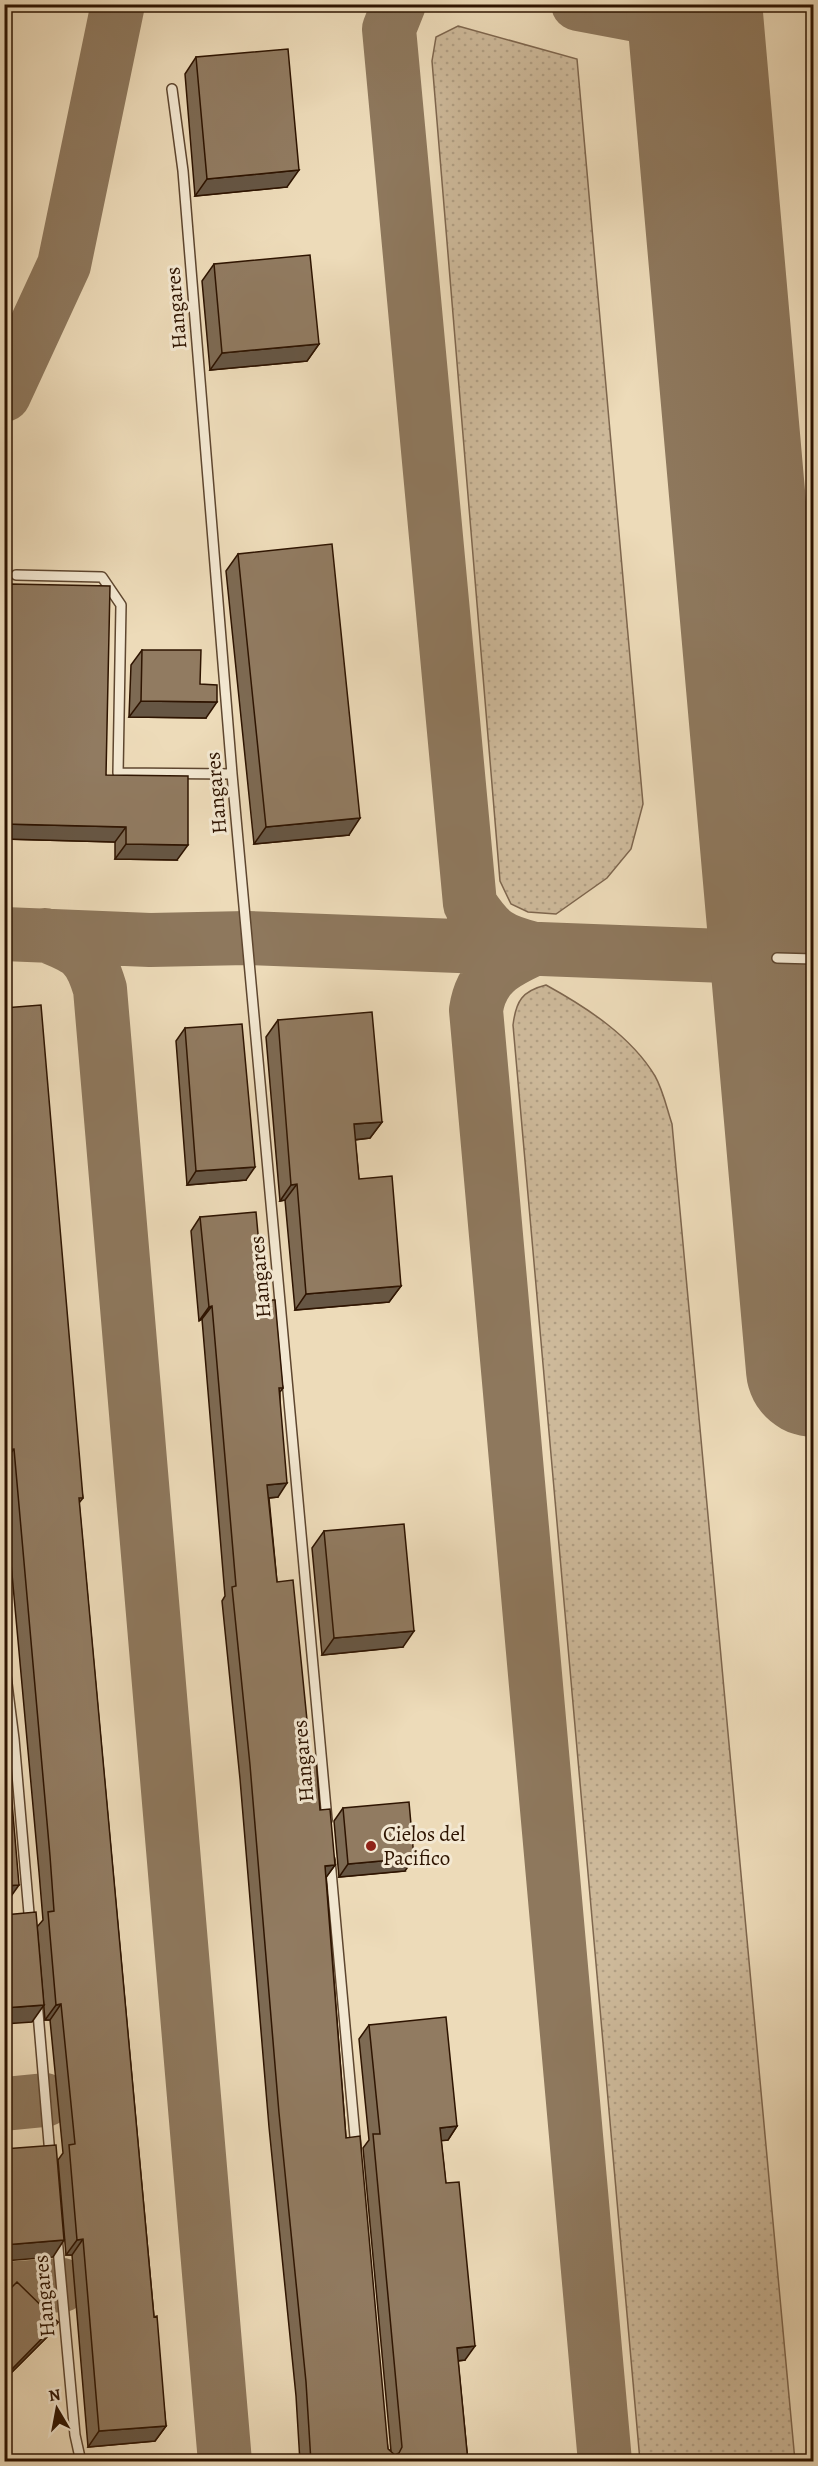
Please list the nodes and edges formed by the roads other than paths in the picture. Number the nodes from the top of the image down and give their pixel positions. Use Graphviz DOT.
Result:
graph roads {
  1 [pos="172,89"];
  2 [pos="16,575"];
  3 [pos="232,774"];
  4 [pos="777,958"];
  5 [pos="813,959"];
  6 [pos="4,1660"];
  7 [pos="328,1831"];
  8 [pos="330,1855"];
  9 [pos="31,1934"];
  10 [pos="36,1993"];
  11 [pos="358,2164"];
  12 [pos="51,2169"];
  13 [pos="57,2227"];
  14 [pos="81,2462"];
  1 -- 3 [label="lane, Hangares"];
  2 -- 3 [label="lane"];
  3 -- 7 [label="lane, Hangares"];
  4 -- 5 [label="lane"];
  6 -- 9 [label="lane"];
  8 -- 11 [label="lane"];
  10 -- 12 [label="lane"];
  13 -- 14 [label="lane, Hangares"];
}
